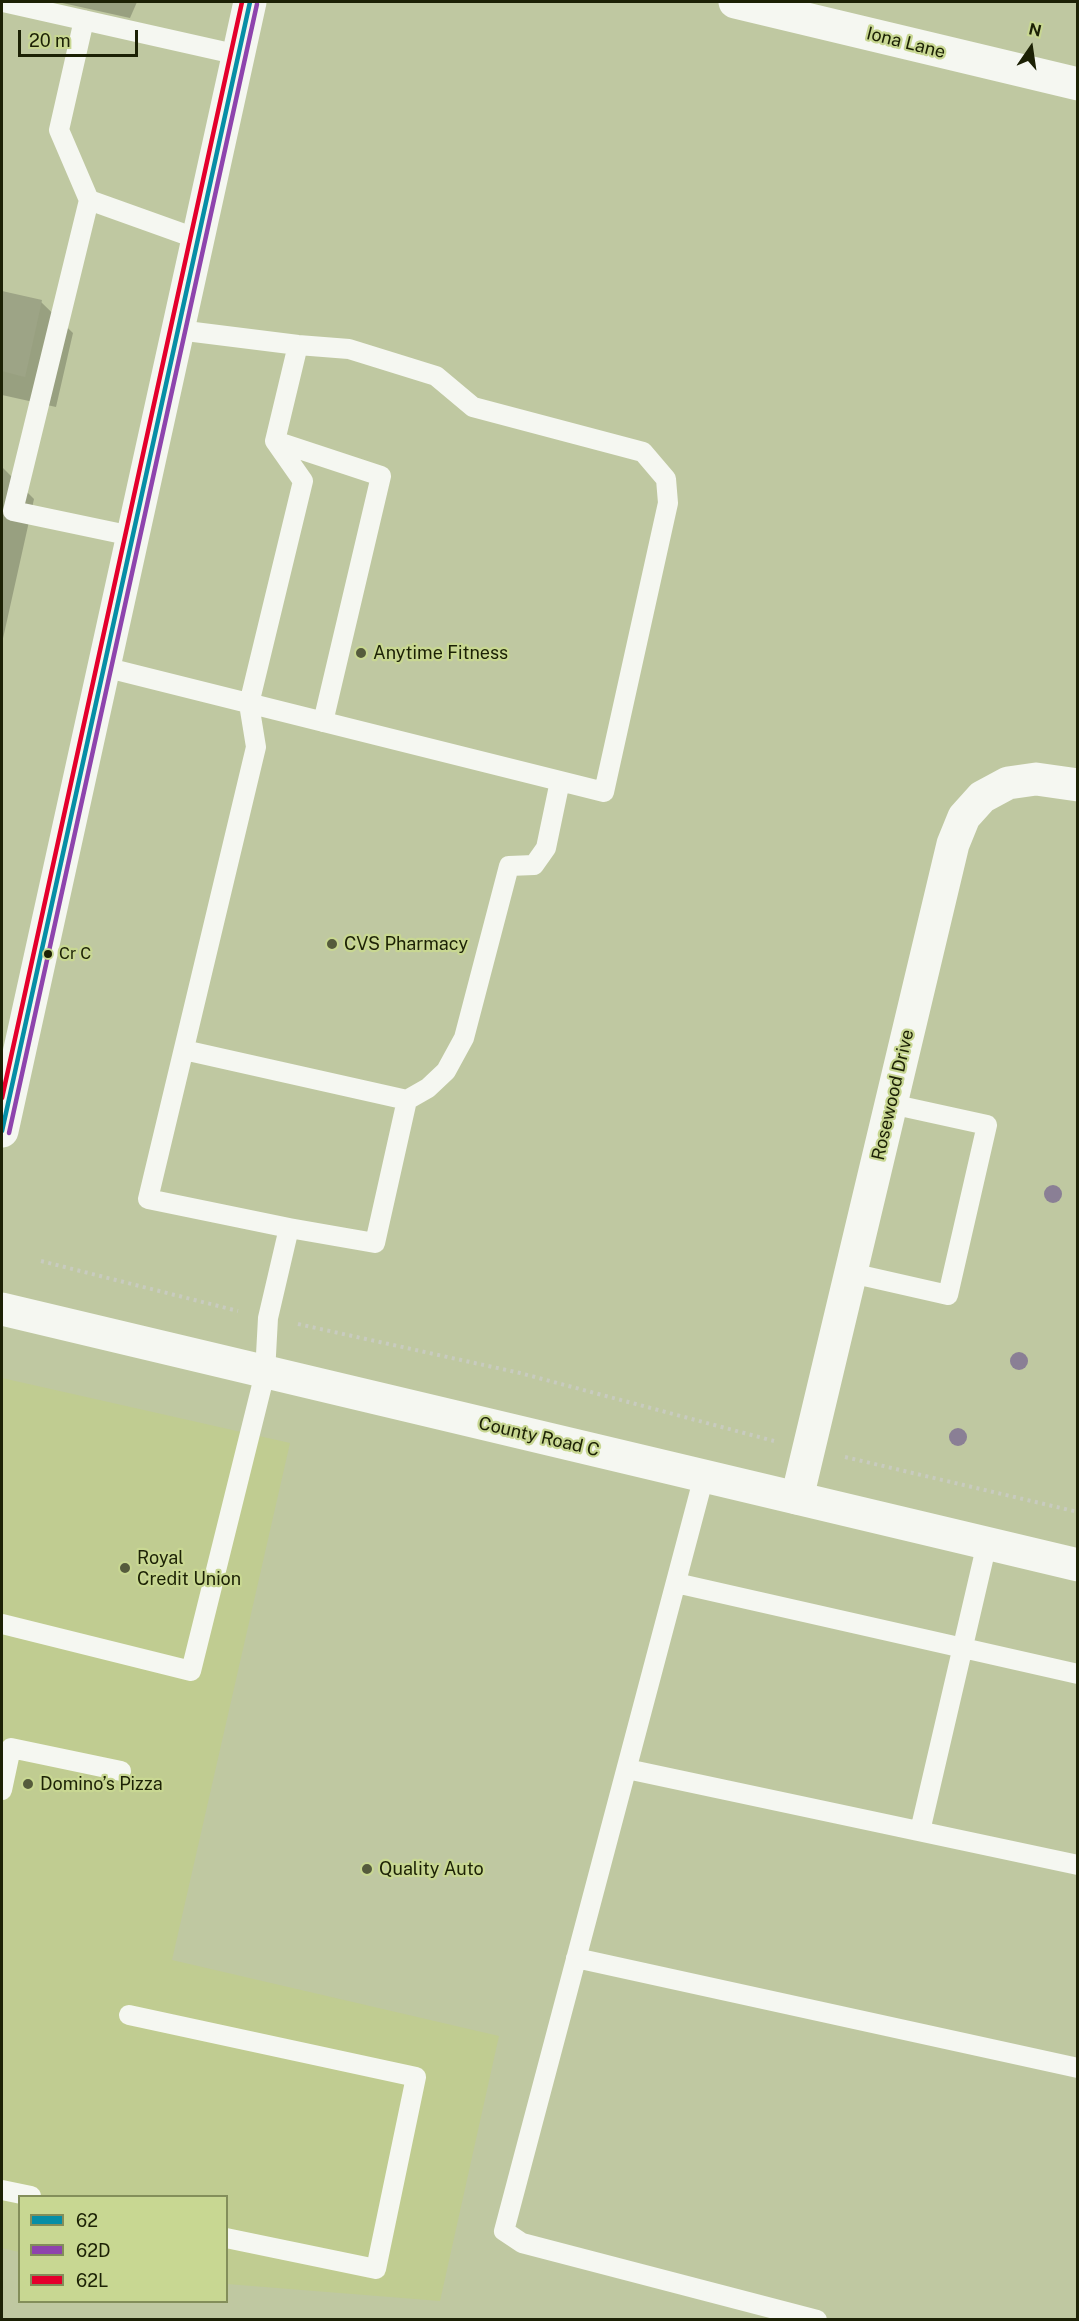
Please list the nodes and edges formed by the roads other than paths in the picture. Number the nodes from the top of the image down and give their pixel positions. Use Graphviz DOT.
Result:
graph roads {
  1 [pos="3,2"];
  2 [pos="250,2"];
  3 [pos="735,2"];
  4 [pos="84,20"];
  5 [pos="238,55"];
  6 [pos="1077,84"];
  7 [pos="88,200"];
  8 [pos="198,239"];
  9 [pos="178,330"];
  10 [pos="298,345"];
  11 [pos="275,441"];
  12 [pos="132,536"];
  13 [pos="104,667"];
  14 [pos="249,704"];
  15 [pos="322,722"];
  16 [pos="561,781"];
  17 [pos="1077,785"];
  18 [pos="184,1050"];
  19 [pos="407,1100"];
  20 [pos="891,1104"];
  21 [pos="2,1131"];
  22 [pos="289,1228"];
  23 [pos="851,1273"];
  24 [pos="2,1309"];
  25 [pos="265,1373"];
  26 [pos="704,1476"];
  27 [pos="797,1498"];
  28 [pos="987,1543"];
  29 [pos="1077,1564"];
  30 [pos="676,1583"];
  31 [pos="2,1624"];
  32 [pos="963,1647"];
  33 [pos="1077,1674"];
  34 [pos="627,1769"];
  35 [pos="121,1771"];
  36 [pos="2,1790"];
  37 [pos="920,1831"];
  38 [pos="1077,1865"];
  39 [pos="576,1958"];
  40 [pos="129,2014"];
  41 [pos="1077,2068"];
  42 [pos="2,2190"];
  43 [pos="26,2195"];
  44 [pos="228,2238"];
  45 [pos="817,2319"];
  1 -- 4 [label="lane"];
  2 -- 5 [label="main road"];
  3 -- 6 [label="main road, Iona Lane"];
  4 -- 5 [label="lane"];
  4 -- 7 [label="lane"];
  5 -- 8 [label="main road"];
  7 -- 8 [label="lane"];
  7 -- 12 [label="lane"];
  8 -- 9 [label="main road"];
  9 -- 10 [label="lane"];
  9 -- 12 [label="main road"];
  10 -- 11 [label="lane"];
  10 -- 16 [label="lane"];
  11 -- 14 [label="lane"];
  11 -- 15 [label="lane"];
  12 -- 13 [label="main road"];
  13 -- 14 [label="lane"];
  13 -- 21 [label="main road"];
  14 -- 15 [label="lane"];
  14 -- 18 [label="lane"];
  15 -- 16 [label="lane"];
  16 -- 19 [label="lane"];
  17 -- 20 [label="main road, Rosewood Drive"];
  18 -- 19 [label="lane"];
  18 -- 22 [label="lane"];
  19 -- 22 [label="lane"];
  20 -- 23 [label="main road, Rosewood Drive"];
  20 -- 23 [label="lane"];
  22 -- 25 [label="lane"];
  23 -- 27 [label="main road, Rosewood Drive"];
  24 -- 25 [label="main road, County Road C"];
  25 -- 26 [label="main road, County Road C"];
  25 -- 31 [label="lane"];
  26 -- 27 [label="main road, County Road C"];
  26 -- 30 [label="lane"];
  27 -- 28 [label="main road, County Road C"];
  28 -- 29 [label="main road, County Road C"];
  28 -- 32 [label="lane"];
  30 -- 32 [label="lane"];
  30 -- 34 [label="lane"];
  32 -- 33 [label="lane"];
  32 -- 37 [label="lane"];
  34 -- 37 [label="lane"];
  34 -- 39 [label="lane"];
  35 -- 36 [label="lane"];
  37 -- 38 [label="lane"];
  39 -- 41 [label="lane"];
  39 -- 45 [label="lane"];
  40 -- 44 [label="lane"];
  42 -- 43 [label="lane"];
}
